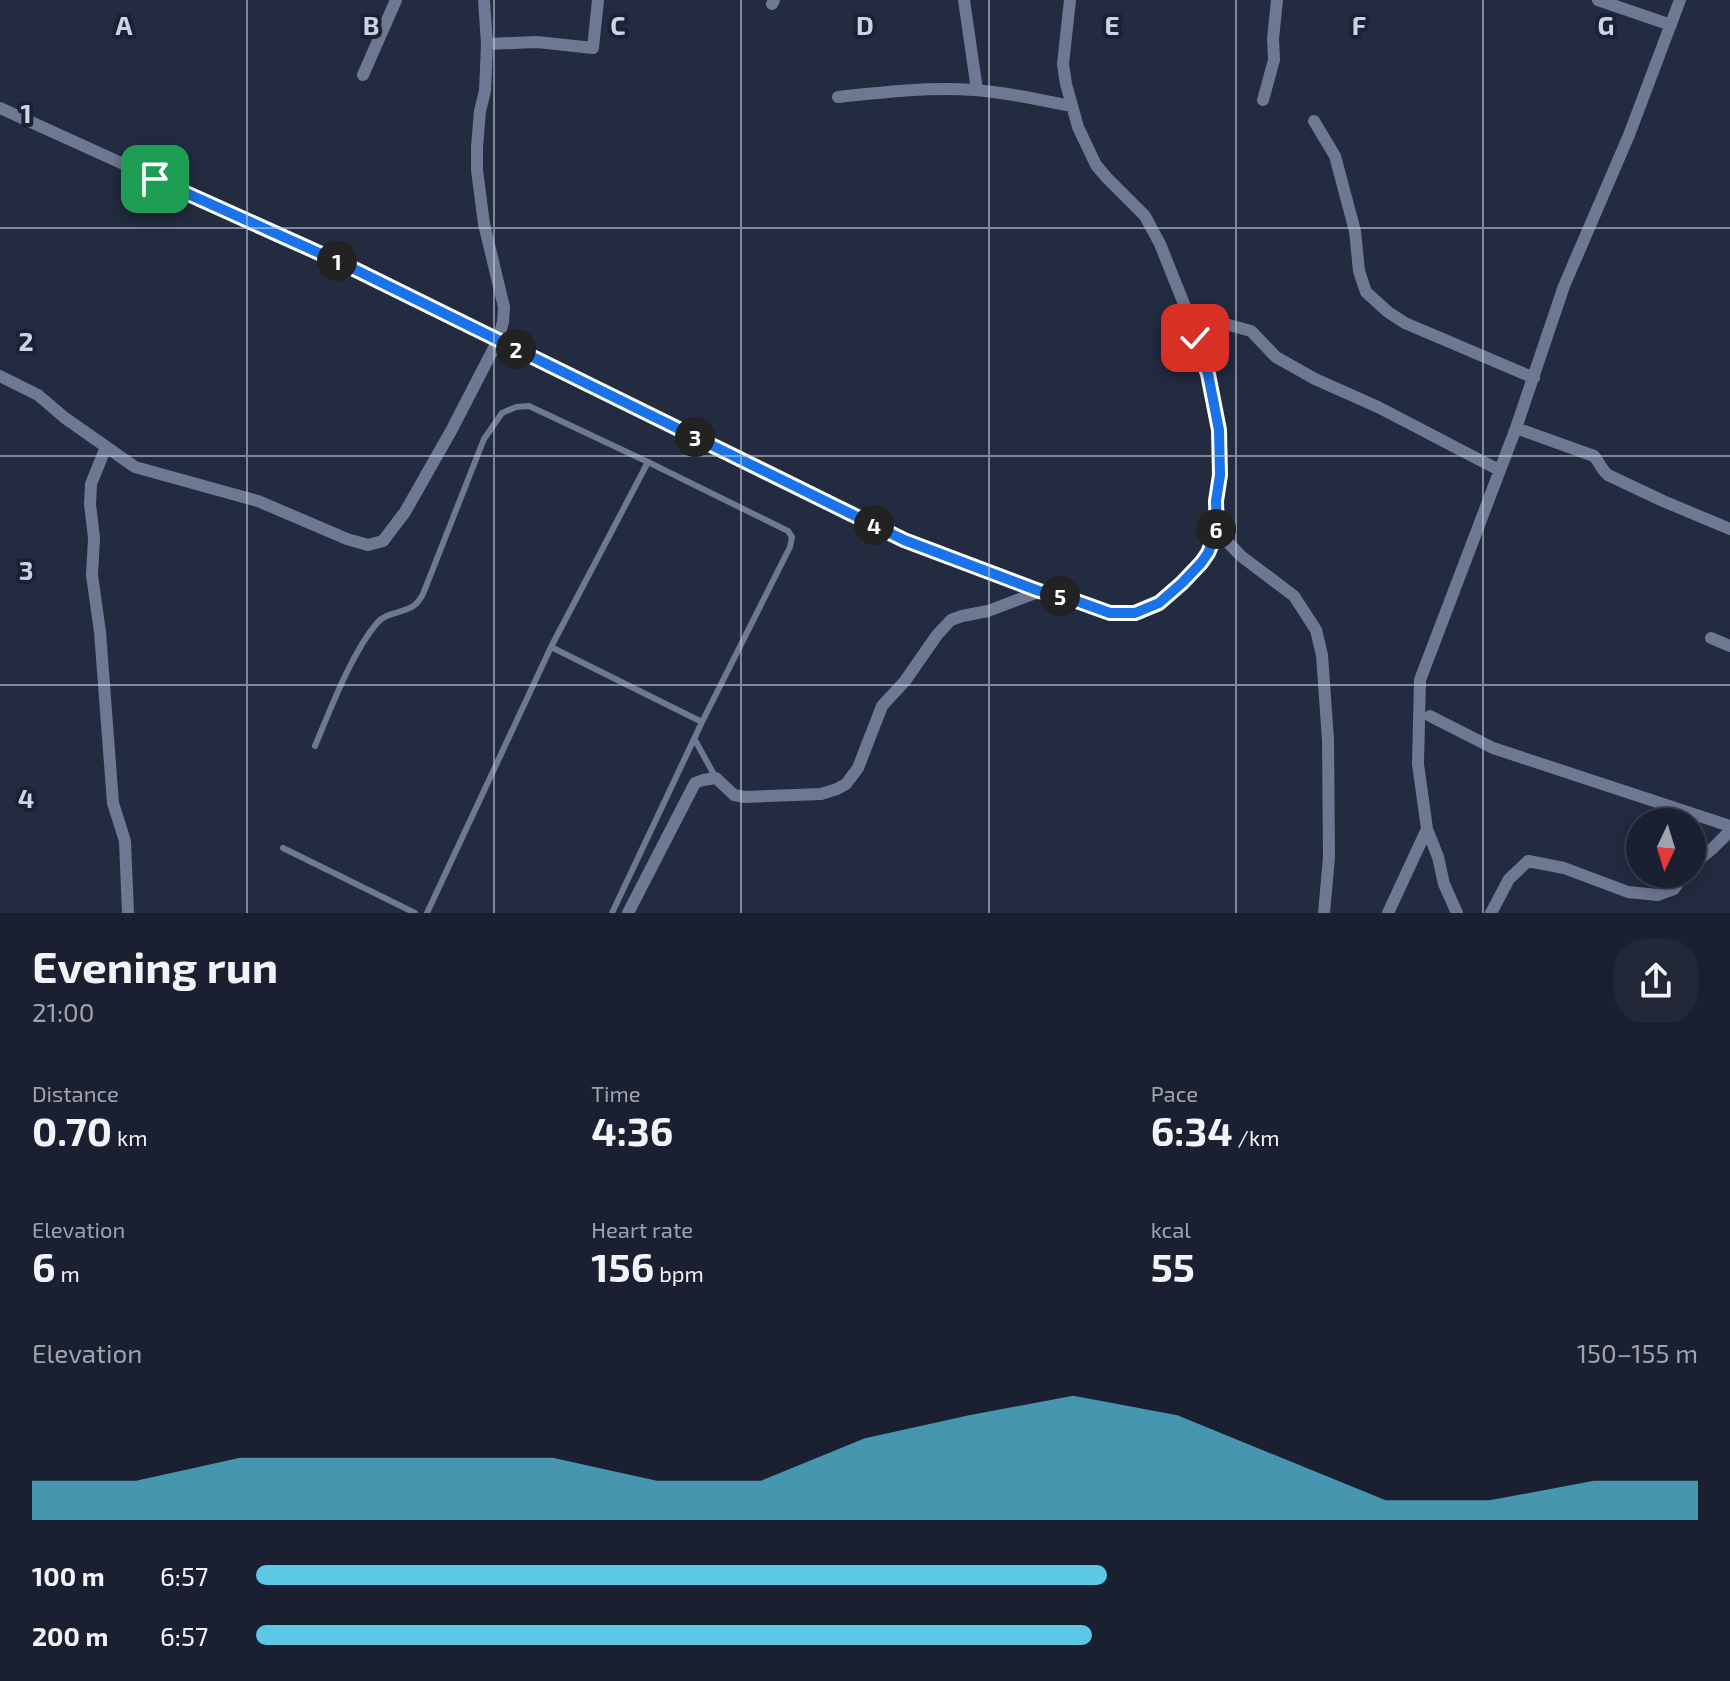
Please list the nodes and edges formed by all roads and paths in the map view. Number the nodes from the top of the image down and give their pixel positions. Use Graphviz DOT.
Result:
graph roads {
  1 [pos="396,0"];
  2 [pos="484,0"];
  3 [pos="598,0"];
  4 [pos="964,0"];
  5 [pos="1070,0"];
  6 [pos="1277,0"];
  7 [pos="1598,0"];
  8 [pos="1680,0"];
  9 [pos="1671,25"];
  10 [pos="487,44"];
  11 [pos="363,75"];
  12 [pos="977,90"];
  13 [pos="838,97"];
  14 [pos="1263,100"];
  15 [pos="1072,106"];
  16 [pos="0,108"];
  17 [pos="1314,121"];
  18 [pos="1188,314"];
  19 [pos="498,340"];
  20 [pos="0,376"];
  21 [pos="1534,378"];
  22 [pos="1516,428"];
  23 [pos="106,447"];
  24 [pos="648,462"];
  25 [pos="1499,470"];
  26 [pos="1730,529"];
  27 [pos="1217,531"];
  28 [pos="1039,591"];
  29 [pos="1711,638"];
  30 [pos="1730,646"];
  31 [pos="551,647"];
  32 [pos="1430,716"];
  33 [pos="702,722"];
  34 [pos="695,740"];
  35 [pos="315,746"];
  36 [pos="716,778"];
  37 [pos="1730,828"];
  38 [pos="1427,829"];
  39 [pos="283,848"];
  40 [pos="1706,854"];
  41 [pos="1675,888"];
  42 [pos="128,913"];
  43 [pos="415,913"];
  44 [pos="427,913"];
  45 [pos="612,913"];
  46 [pos="628,913"];
  47 [pos="1324,913"];
  48 [pos="1388,913"];
  49 [pos="1457,913"];
  50 [pos="1491,913"];
  1 -- 11 [label="street"];
  2 -- 10 [label="street"];
  3 -- 10 [label="street"];
  4 -- 12 [label="street"];
  5 -- 15 [label="street"];
  6 -- 14 [label="street"];
  7 -- 9 [label="street"];
  8 -- 9 [label="street"];
  9 -- 21 [label="street"];
  10 -- 19 [label="street"];
  12 -- 13 [label="street"];
  12 -- 15 [label="street"];
  15 -- 18 [label="street"];
  16 -- 19 [label="street"];
  17 -- 21 [label="street"];
  18 -- 25 [label="street"];
  18 -- 27 [label="street"];
  19 -- 23 [label="street"];
  19 -- 28 [label="street"];
  20 -- 23 [label="street"];
  21 -- 22 [label="street"];
  22 -- 25 [label="street"];
  22 -- 26 [label="street"];
  23 -- 42 [label="street"];
  24 -- 31 [label="lane"];
  24 -- 33 [label="lane"];
  24 -- 35 [label="lane"];
  25 -- 38 [label="street"];
  27 -- 28 [label="street"];
  27 -- 47 [label="street"];
  28 -- 36 [label="street"];
  29 -- 30 [label="street"];
  31 -- 33 [label="lane"];
  31 -- 44 [label="lane"];
  32 -- 37 [label="street"];
  33 -- 34 [label="lane"];
  34 -- 36 [label="lane"];
  34 -- 45 [label="lane"];
  36 -- 46 [label="street"];
  37 -- 40 [label="street"];
  38 -- 48 [label="street"];
  38 -- 49 [label="street"];
  39 -- 43 [label="lane"];
  41 -- 50 [label="street"];
}
